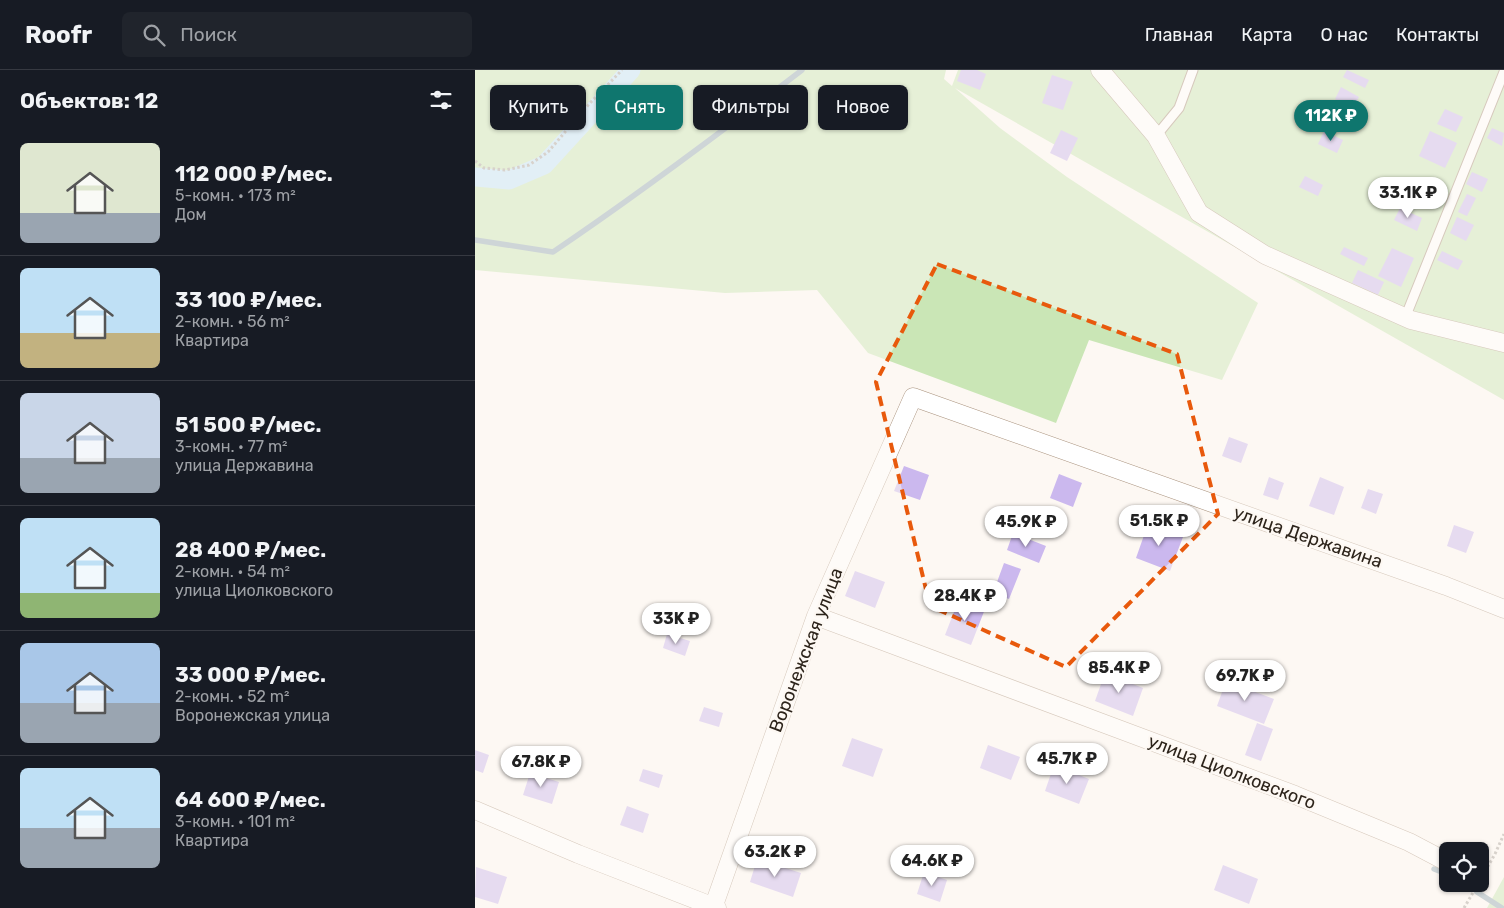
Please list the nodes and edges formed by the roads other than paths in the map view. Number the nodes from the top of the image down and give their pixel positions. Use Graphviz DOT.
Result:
graph roads {
  1 [pos="1100,70"];
  2 [pos="1193,70"];
  3 [pos="1504,72"];
  4 [pos="1156,136"];
  5 [pos="1405,318"];
  6 [pos="1504,343"];
  7 [pos="913,397"];
  8 [pos="1504,609"];
  9 [pos="816,616"];
  10 [pos="475,810"];
  11 [pos="1439,858"];
  12 [pos="715,908"];
  1 -- 4 [label="street"];
  2 -- 4 [label="lane"];
  3 -- 5 [label="lane"];
  4 -- 5 [label="street"];
  5 -- 6 [label="street"];
  7 -- 8 [label="street, улица Державина"];
  7 -- 9 [label="street, Воронежская улица"];
  9 -- 11 [label="street, улица Циолковского"];
  9 -- 12 [label="street, Воронежская улица"];
  10 -- 12 [label="street"];
}
